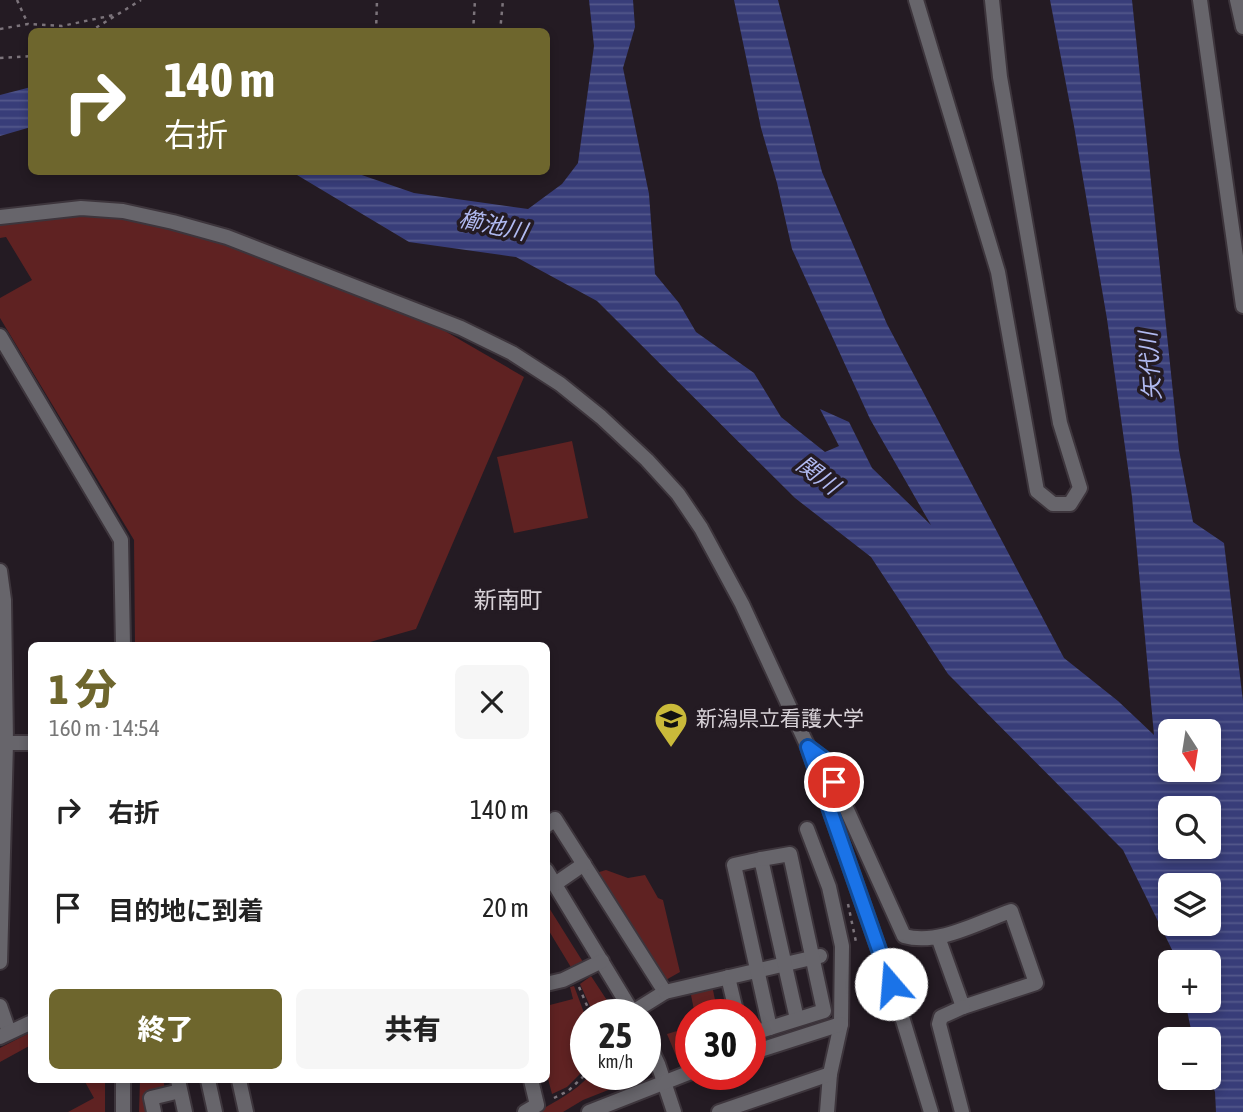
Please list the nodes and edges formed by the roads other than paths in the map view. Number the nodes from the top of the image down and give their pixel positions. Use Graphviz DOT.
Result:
graph roads {
  1 [pos="916,0"];
  2 [pos="992,0"];
  3 [pos="1200,0"];
  4 [pos="1237,0"];
  5 [pos="1243,27"];
  6 [pos="0,217"];
  7 [pos="1243,306"];
  8 [pos="0,337"];
  9 [pos="0,571"];
  10 [pos="123,642"];
  11 [pos="3,743"];
  12 [pos="28,743"];
  13 [pos="808,747"];
  14 [pos="550,823"];
  15 [pos="807,830"];
  16 [pos="2,838"];
  17 [pos="761,859"];
  18 [pos="583,864"];
  19 [pos="550,876"];
  20 [pos="555,884"];
  21 [pos="1,923"];
  22 [pos="938,937"];
  23 [pos="816,956"];
  24 [pos="602,961"];
  25 [pos="0,962"];
  26 [pos="785,964"];
  27 [pos="757,970"];
  28 [pos="728,977"];
  29 [pos="550,983"];
  30 [pos="665,992"];
  31 [pos="624,999"];
  32 [pos="655,999"];
  33 [pos="733,999"];
  34 [pos="0,1006"];
  35 [pos="963,1007"];
  36 [pos="797,1020"];
  37 [pos="28,1024"];
  38 [pos="841,1024"];
  39 [pos="770,1028"];
  40 [pos="766,1029"];
  41 [pos="5,1034"];
  42 [pos="766,1048"];
  43 [pos="661,1074"];
  44 [pos="830,1074"];
  45 [pos="675,1077"];
  46 [pos="664,1081"];
  47 [pos="123,1083"];
  48 [pos="209,1083"];
  49 [pos="240,1083"];
  50 [pos="532,1083"];
  51 [pos="179,1086"];
  52 [pos="123,1112"];
  53 [pos="154,1112"];
  54 [pos="185,1112"];
  55 [pos="215,1112"];
  56 [pos="246,1112"];
  57 [pos="525,1112"];
  58 [pos="589,1112"];
  59 [pos="674,1112"];
  60 [pos="719,1112"];
  61 [pos="827,1112"];
  62 [pos="931,1112"];
  63 [pos="962,1112"];
  1 -- 2 [label="street"];
  3 -- 7 [label="street"];
  4 -- 5 [label="street"];
  6 -- 13 [label="street"];
  8 -- 10 [label="street"];
  9 -- 11 [label="street"];
  11 -- 12 [label="street"];
  11 -- 16 [label="street"];
  13 -- 22 [label="street"];
  13 -- 62 [label="street"];
  14 -- 18 [label="street"];
  15 -- 38 [label="street"];
  16 -- 21 [label="street"];
  17 -- 23 [label="street"];
  17 -- 26 [label="street"];
  17 -- 27 [label="street"];
  18 -- 20 [label="street"];
  18 -- 30 [label="street"];
  19 -- 20 [label="street"];
  20 -- 24 [label="street"];
  21 -- 25 [label="street"];
  22 -- 35 [label="street"];
  22 -- 35 [label="street"];
  23 -- 26 [label="street"];
  23 -- 36 [label="street"];
  24 -- 29 [label="street"];
  24 -- 31 [label="street"];
  26 -- 27 [label="street"];
  26 -- 36 [label="street"];
  27 -- 28 [label="street"];
  27 -- 39 [label="street"];
  28 -- 30 [label="street"];
  28 -- 33 [label="street"];
  30 -- 32 [label="street"];
  34 -- 41 [label="street"];
  35 -- 63 [label="street"];
  36 -- 39 [label="street"];
  37 -- 41 [label="street"];
  38 -- 42 [label="street"];
  38 -- 44 [label="street"];
  39 -- 40 [label="street"];
  43 -- 46 [label="street"];
  44 -- 60 [label="street"];
  44 -- 61 [label="street"];
  45 -- 46 [label="street"];
  46 -- 58 [label="street"];
  46 -- 59 [label="street"];
  47 -- 52 [label="street"];
  48 -- 55 [label="street"];
  49 -- 56 [label="street"];
  50 -- 57 [label="street"];
  51 -- 53 [label="street"];
  51 -- 54 [label="street"];
}
